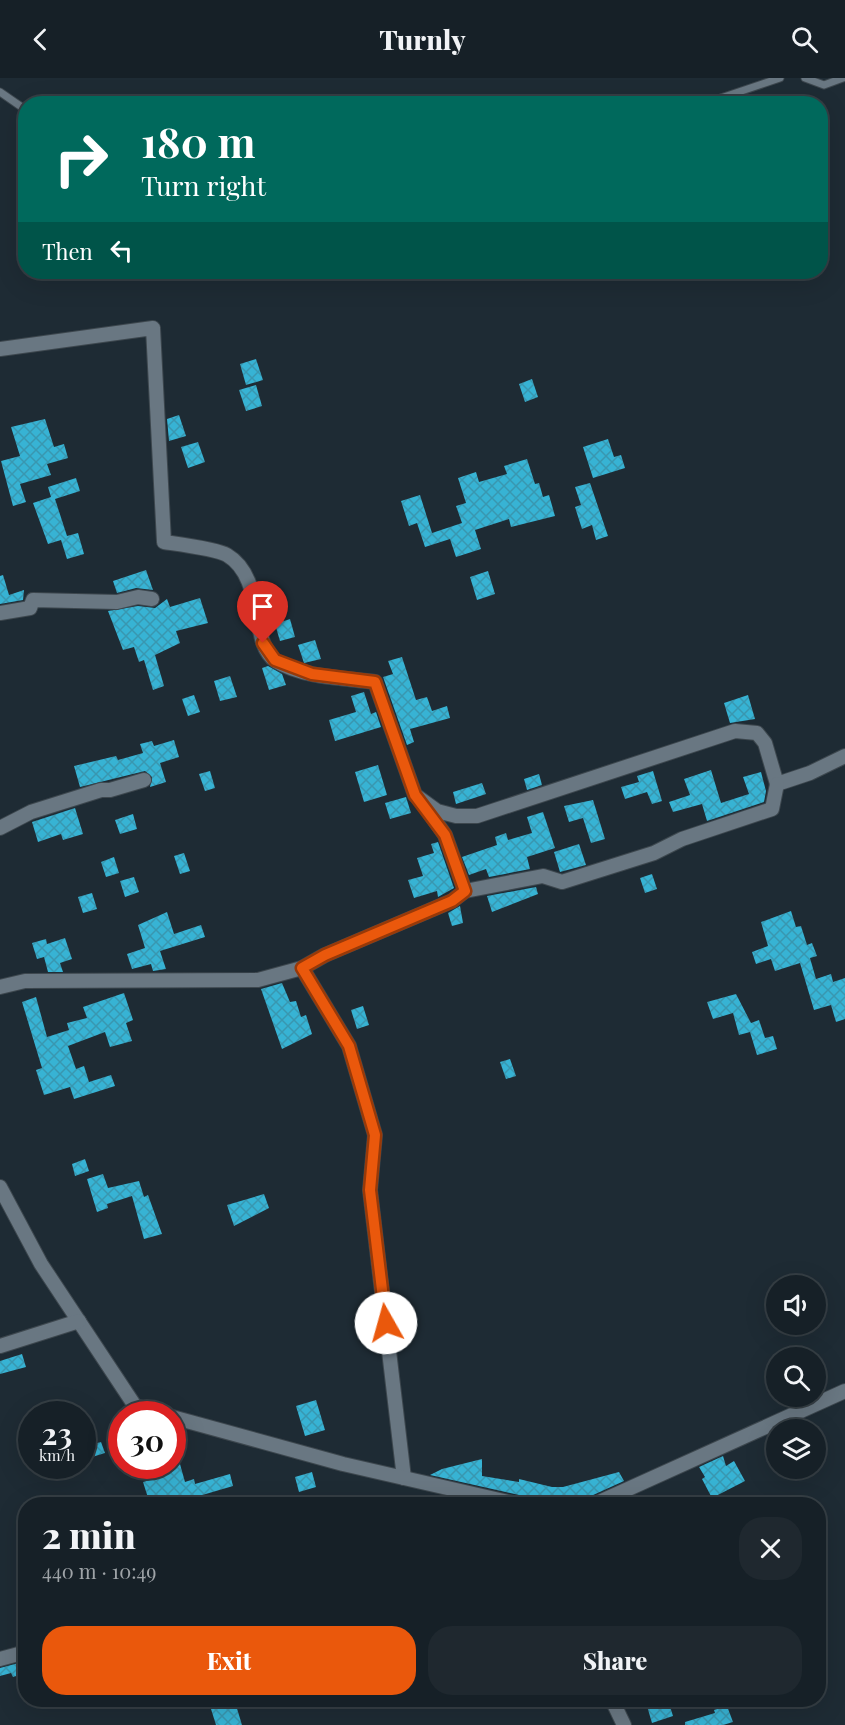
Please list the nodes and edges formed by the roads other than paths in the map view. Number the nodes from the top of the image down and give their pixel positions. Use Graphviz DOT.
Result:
graph roads {
  1 [pos="780,78"];
  2 [pos="805,78"];
  3 [pos="843,78"];
  4 [pos="0,92"];
  5 [pos="727,96"];
  6 [pos="18,104"];
  7 [pos="0,349"];
  8 [pos="152,599"];
  9 [pos="0,614"];
  10 [pos="845,756"];
  11 [pos="144,780"];
  12 [pos="777,784"];
  13 [pos="422,801"];
  14 [pos="0,828"];
  15 [pos="465,891"];
  16 [pos="302,968"];
  17 [pos="0,987"];
  18 [pos="0,1187"];
  19 [pos="79,1321"];
  20 [pos="0,1346"];
  21 [pos="845,1391"];
  22 [pos="131,1401"];
  23 [pos="186,1421"];
  24 [pos="404,1478"];
  25 [pos="487,1497"];
  26 [pos="611,1497"];
  27 [pos="18,1654"];
  28 [pos="0,1659"];
  29 [pos="615,1707"];
  30 [pos="624,1725"];
  1 -- 5 [label="lane"];
  2 -- 3 [label="lane"];
  4 -- 6 [label="lane"];
  7 -- 13 [label="street"];
  8 -- 9 [label="street"];
  10 -- 12 [label="street"];
  11 -- 14 [label="street"];
  12 -- 13 [label="street"];
  12 -- 15 [label="street"];
  13 -- 15 [label="street"];
  15 -- 16 [label="street"];
  16 -- 17 [label="street"];
  16 -- 24 [label="street"];
  18 -- 19 [label="street"];
  19 -- 20 [label="street"];
  19 -- 22 [label="street"];
  21 -- 26 [label="street"];
  23 -- 24 [label="street"];
  24 -- 25 [label="street"];
  27 -- 28 [label="street"];
  29 -- 30 [label="street"];
}
